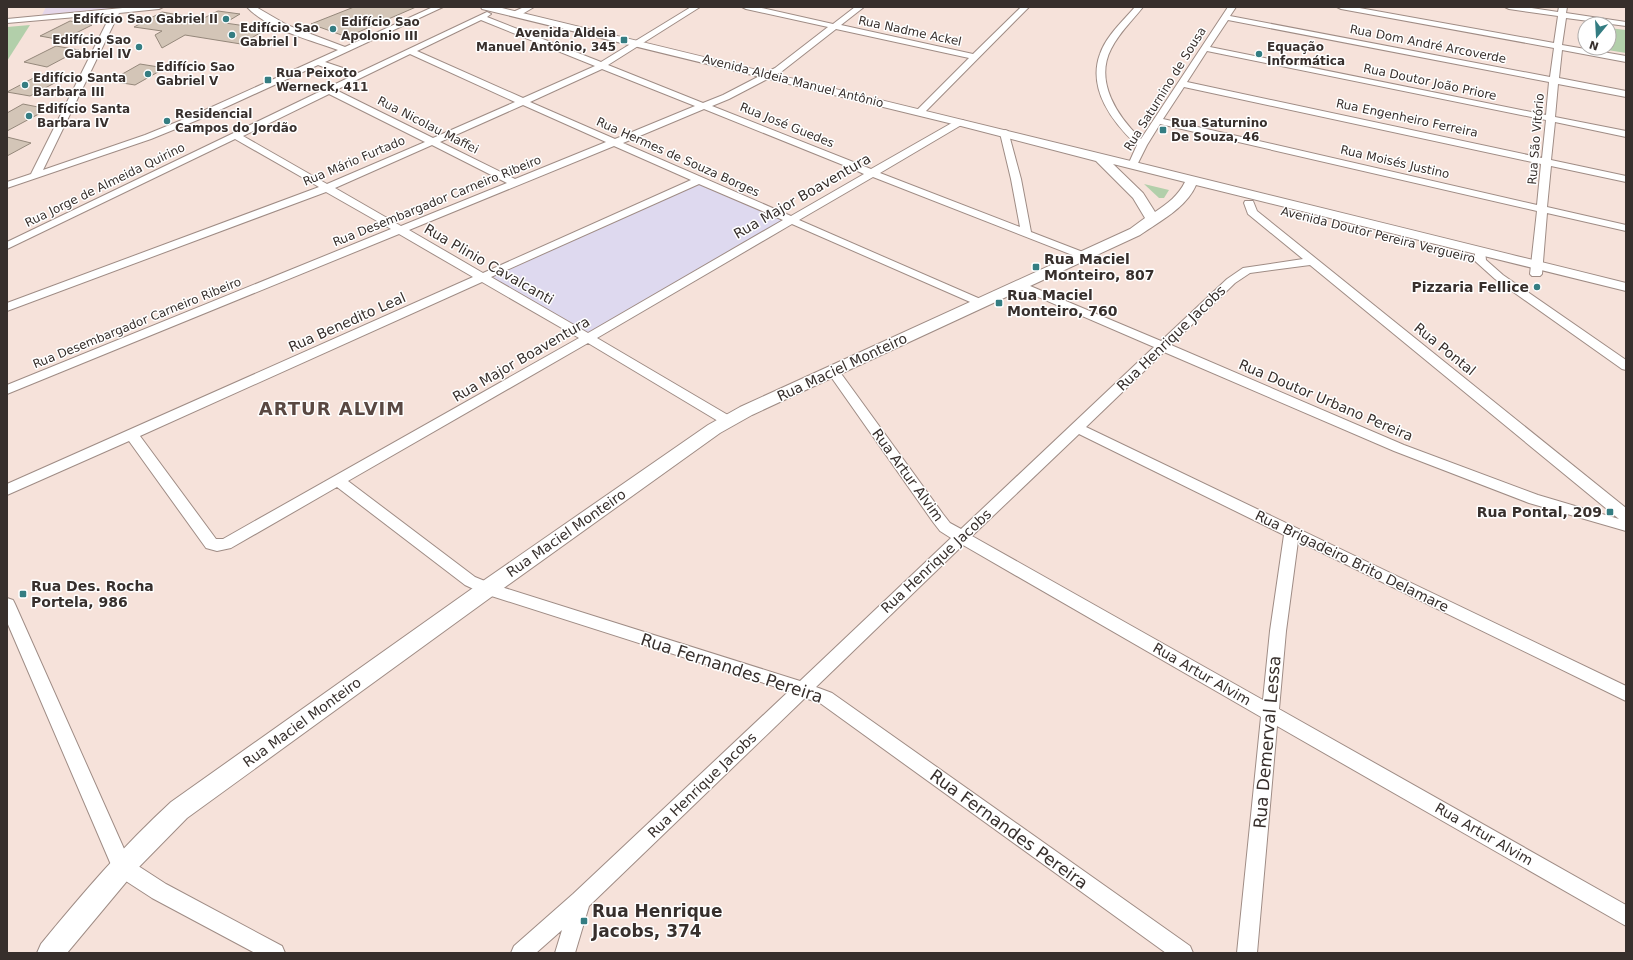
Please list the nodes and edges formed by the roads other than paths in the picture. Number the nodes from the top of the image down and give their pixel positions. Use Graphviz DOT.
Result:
graph roads {
  1 [pos="159,7"];
  2 [pos="251,7"];
  3 [pos="439,7"];
  4 [pos="530,7"];
  5 [pos="696,7"];
  6 [pos="746,7"];
  7 [pos="860,7"];
  8 [pos="1025,7"];
  9 [pos="1138,7"];
  10 [pos="1232,7"];
  11 [pos="1341,7"];
  12 [pos="1509,7"];
  13 [pos="491,8"];
  14 [pos="116,11"];
  15 [pos="1562,11"];
  16 [pos="516,14"];
  17 [pos="480,17"];
  18 [pos="1225,17"];
  19 [pos="7,22"];
  20 [pos="1626,24"];
  21 [pos="835,27"];
  22 [pos="638,43"];
  23 [pos="1205,48"];
  24 [pos="1558,48"];
  25 [pos="344,49"];
  26 [pos="409,51"];
  27 [pos="976,57"];
  28 [pos="1626,59"];
  29 [pos="317,62"];
  30 [pos="603,66"];
  31 [pos="769,75"];
  32 [pos="357,76"];
  33 [pos="1554,80"];
  34 [pos="1183,84"];
  35 [pos="329,90"];
  36 [pos="1626,94"];
  37 [pos="522,102"];
  38 [pos="704,106"];
  39 [pos="920,112"];
  40 [pos="1551,119"];
  41 [pos="1158,121"];
  42 [pos="960,122"];
  43 [pos="1005,133"];
  44 [pos="1626,134"];
  45 [pos="235,135"];
  46 [pos="432,142"];
  47 [pos="615,143"];
  48 [pos="1142,145"];
  49 [pos="1103,161"];
  50 [pos="1547,162"];
  51 [pos="1131,169"];
  52 [pos="871,173"];
  53 [pos="35,175"];
  54 [pos="1626,179"];
  55 [pos="699,180"];
  56 [pos="515,183"];
  57 [pos="1190,184"];
  58 [pos="7,185"];
  59 [pos="326,188"];
  60 [pos="1135,194"];
  61 [pos="1179,201"];
  62 [pos="1249,203"];
  63 [pos="1542,210"];
  64 [pos="790,220"];
  65 [pos="1153,220"];
  66 [pos="1626,228"];
  67 [pos="400,230"];
  68 [pos="1026,233"];
  69 [pos="7,246"];
  70 [pos="1084,256"];
  71 [pos="1481,256"];
  72 [pos="1312,261"];
  73 [pos="1537,270"];
  74 [pos="483,278"];
  75 [pos="1020,285"];
  76 [pos="1626,287"];
  77 [pos="1626,297"];
  78 [pos="981,303"];
  79 [pos="7,307"];
  80 [pos="588,338"];
  81 [pos="1162,347"];
  82 [pos="1626,366"];
  83 [pos="833,371"];
  84 [pos="7,390"];
  85 [pos="728,421"];
  86 [pos="1078,428"];
  87 [pos="132,435"];
  88 [pos="338,481"];
  89 [pos="7,490"];
  90 [pos="1626,516"];
  91 [pos="1626,526"];
  92 [pos="1292,531"];
  93 [pos="962,537"];
  94 [pos="487,589"];
  95 [pos="7,604"];
  96 [pos="803,688"];
  97 [pos="1626,694"];
  98 [pos="1270,713"];
  99 [pos="122,867"];
  100 [pos="580,901"];
  101 [pos="1626,916"];
  102 [pos="269,952"];
  103 [pos="50,953"];
  104 [pos="521,953"];
  105 [pos="565,953"];
  106 [pos="1183,953"];
  107 [pos="1247,953"];
  1 -- 14 [label="street"];
  2 -- 25 [label="street"];
  3 -- 25 [label="street"];
  4 -- 16 [label="street"];
  5 -- 22 [label="street, Rua Mário Furtado"];
  6 -- 21 [label="street, Rua Nadme Ackel"];
  7 -- 21 [label="street, Rua Desembargador Carneiro Ribeiro"];
  8 -- 27 [label="street"];
  9 -- 48 [label="street"];
  10 -- 18 [label="street, Rua Saturnino de Sousa"];
  11 -- 24 [label="street"];
  12 -- 15 [label="street"];
  13 -- 16 [label="street, Avenida Aldeia Manuel Antônio"];
  13 -- 17 [label="street, Rua Jorge de Almeida Quirino"];
  14 -- 19 [label="street"];
  14 -- 53 [label="street"];
  15 -- 20 [label="street"];
  15 -- 24 [label="street, Rua São Vitório"];
  16 -- 22 [label="street, Avenida Aldeia Manuel Antônio"];
  17 -- 26 [label="street, Rua Jorge de Almeida Quirino"];
  17 -- 30 [label="street, Rua José Guedes"];
  18 -- 23 [label="street, Rua Saturnino de Sousa"];
  18 -- 33 [label="street, Rua Dom André Arcoverde"];
  21 -- 27 [label="street, Rua Nadme Ackel"];
  21 -- 31 [label="street, Rua Desembargador Carneiro Ribeiro"];
  22 -- 30 [label="street, Rua Mário Furtado"];
  22 -- 31 [label="street, Avenida Aldeia Manuel Antônio"];
  23 -- 34 [label="street, Rua Saturnino de Sousa"];
  23 -- 40 [label="street, Rua Doutor João Priore"];
  24 -- 28 [label="street"];
  24 -- 33 [label="street, Rua São Vitório"];
  25 -- 29 [label="street"];
  26 -- 32 [label="street, Rua Jorge de Almeida Quirino"];
  26 -- 37 [label="street, Rua Hermes de Souza Borges"];
  27 -- 39 [label="street"];
  29 -- 32 [label="street"];
  29 -- 53 [label="street"];
  30 -- 37 [label="street, Rua Mário Furtado"];
  30 -- 38 [label="street, Rua José Guedes"];
  31 -- 38 [label="street, Rua Desembargador Carneiro Ribeiro"];
  31 -- 39 [label="street, Avenida Aldeia Manuel Antônio"];
  32 -- 35 [label="street, Rua Jorge de Almeida Quirino"];
  33 -- 36 [label="street, Rua Dom André Arcoverde"];
  33 -- 40 [label="street, Rua São Vitório"];
  34 -- 41 [label="street, Rua Saturnino de Sousa"];
  34 -- 50 [label="street, Rua Engenheiro Ferreira"];
  35 -- 45 [label="street, Rua Jorge de Almeida Quirino"];
  35 -- 46 [label="street, Rua Nicolau Maffei"];
  37 -- 46 [label="street, Rua Mário Furtado"];
  37 -- 47 [label="street, Rua Hermes de Souza Borges"];
  38 -- 47 [label="street, Rua Desembargador Carneiro Ribeiro"];
  38 -- 52 [label="street, Rua José Guedes"];
  39 -- 42 [label="street, Avenida Aldeia Manuel Antônio"];
  40 -- 44 [label="street, Rua Doutor João Priore"];
  40 -- 50 [label="street, Rua São Vitório"];
  41 -- 48 [label="street, Rua Saturnino de Sousa"];
  41 -- 63 [label="street, Rua Moisés Justino"];
  42 -- 43 [label="street, Avenida Aldeia Manuel Antônio"];
  42 -- 52 [label="street, Rua Major Boaventura"];
  43 -- 49 [label="street, Avenida Aldeia Manuel Antônio"];
  43 -- 68 [label="street"];
  45 -- 59 [label="street, Rua Plinio Cavalcanti"];
  45 -- 69 [label="street, Rua Jorge de Almeida Quirino"];
  46 -- 56 [label="street, Rua Nicolau Maffei"];
  46 -- 59 [label="street, Rua Mário Furtado"];
  47 -- 55 [label="street, Rua Hermes de Souza Borges"];
  47 -- 56 [label="street, Rua Desembargador Carneiro Ribeiro"];
  48 -- 51 [label="street, Rua Saturnino de Sousa"];
  49 -- 51 [label="street, Avenida Aldeia Manuel Antônio"];
  49 -- 60 [label="street"];
  50 -- 54 [label="street, Rua Engenheiro Ferreira"];
  50 -- 63 [label="street, Rua São Vitório"];
  51 -- 57 [label="street, Avenida Doutor Pereira Vergueiro"];
  51 -- 60 [label="street"];
  52 -- 64 [label="street, Rua Major Boaventura"];
  52 -- 68 [label="street, Rua José Guedes"];
  53 -- 58 [label="street"];
  55 -- 64 [label="street, Rua Hermes de Souza Borges"];
  55 -- 74 [label="street, Rua Benedito Leal"];
  56 -- 67 [label="street, Rua Desembargador Carneiro Ribeiro"];
  57 -- 61 [label="street, Rua Maciel Monteiro"];
  57 -- 62 [label="street, Avenida Doutor Pereira Vergueiro"];
  57 -- 71 [label="street, Avenida Doutor Pereira Vergueiro"];
  59 -- 67 [label="street, Rua Plinio Cavalcanti"];
  59 -- 79 [label="street, Rua Mário Furtado"];
  60 -- 61 [label="street"];
  60 -- 65 [label="street"];
  61 -- 65 [label="street, Rua Maciel Monteiro"];
  62 -- 71 [label="street, Avenida Doutor Pereira Vergueiro"];
  62 -- 72 [label="street, Rua Pontal"];
  63 -- 66 [label="street, Rua Moisés Justino"];
  63 -- 73 [label="street, Rua São Vitório"];
  64 -- 78 [label="street, Rua Hermes de Souza Borges"];
  64 -- 80 [label="street, Rua Major Boaventura"];
  65 -- 70 [label="street, Rua Maciel Monteiro"];
  67 -- 74 [label="street, Rua Plinio Cavalcanti"];
  67 -- 84 [label="street, Rua Desembargador Carneiro Ribeiro"];
  68 -- 70 [label="street, Rua José Guedes"];
  70 -- 75 [label="street, Rua Maciel Monteiro"];
  71 -- 73 [label="street, Avenida Doutor Pereira Vergueiro"];
  71 -- 82 [label="street"];
  72 -- 81 [label="street, Rua Henrique Jacobs"];
  72 -- 90 [label="street, Rua Pontal"];
  73 -- 76 [label="street, Avenida Doutor Pereira Vergueiro"];
  73 -- 77 [label="street, Avenida Doutor Pereira Vergueiro"];
  74 -- 80 [label="street, Rua Plinio Cavalcanti"];
  74 -- 87 [label="street, Rua Benedito Leal"];
  75 -- 78 [label="street, Rua Maciel Monteiro"];
  75 -- 81 [label="street, Rua Doutor Urbano Pereira"];
  78 -- 83 [label="street, Rua Maciel Monteiro"];
  80 -- 85 [label="street, Rua Plinio Cavalcanti"];
  80 -- 88 [label="street, Rua Major Boaventura"];
  81 -- 86 [label="street, Rua Henrique Jacobs"];
  81 -- 91 [label="street, Rua Doutor Urbano Pereira"];
  83 -- 85 [label="street, Rua Maciel Monteiro"];
  83 -- 93 [label="street, Rua Artur Alvim"];
  85 -- 94 [label="street, Rua Maciel Monteiro"];
  86 -- 92 [label="street, Rua Brigadeiro Brito Delamare"];
  86 -- 93 [label="street, Rua Henrique Jacobs"];
  87 -- 88 [label="street, Rua Major Boaventura"];
  87 -- 89 [label="street, Rua Benedito Leal"];
  88 -- 94 [label="street, Rua Fernandes Pereira"];
  92 -- 97 [label="street, Rua Brigadeiro Brito Delamare"];
  92 -- 98 [label="street, Rua Demerval Lessa"];
  93 -- 96 [label="street, Rua Henrique Jacobs"];
  93 -- 98 [label="street, Rua Artur Alvim"];
  94 -- 96 [label="street, Rua Fernandes Pereira"];
  94 -- 99 [label="street, Rua Maciel Monteiro"];
  95 -- 99 [label="street"];
  96 -- 100 [label="street, Rua Henrique Jacobs"];
  96 -- 106 [label="street, Rua Fernandes Pereira"];
  98 -- 101 [label="street, Rua Artur Alvim"];
  98 -- 107 [label="street, Rua Demerval Lessa"];
  99 -- 102 [label="street"];
  99 -- 103 [label="street, Rua Maciel Monteiro"];
  100 -- 104 [label="street, Rua Henrique Jacobs"];
  100 -- 105 [label="street"];
}
